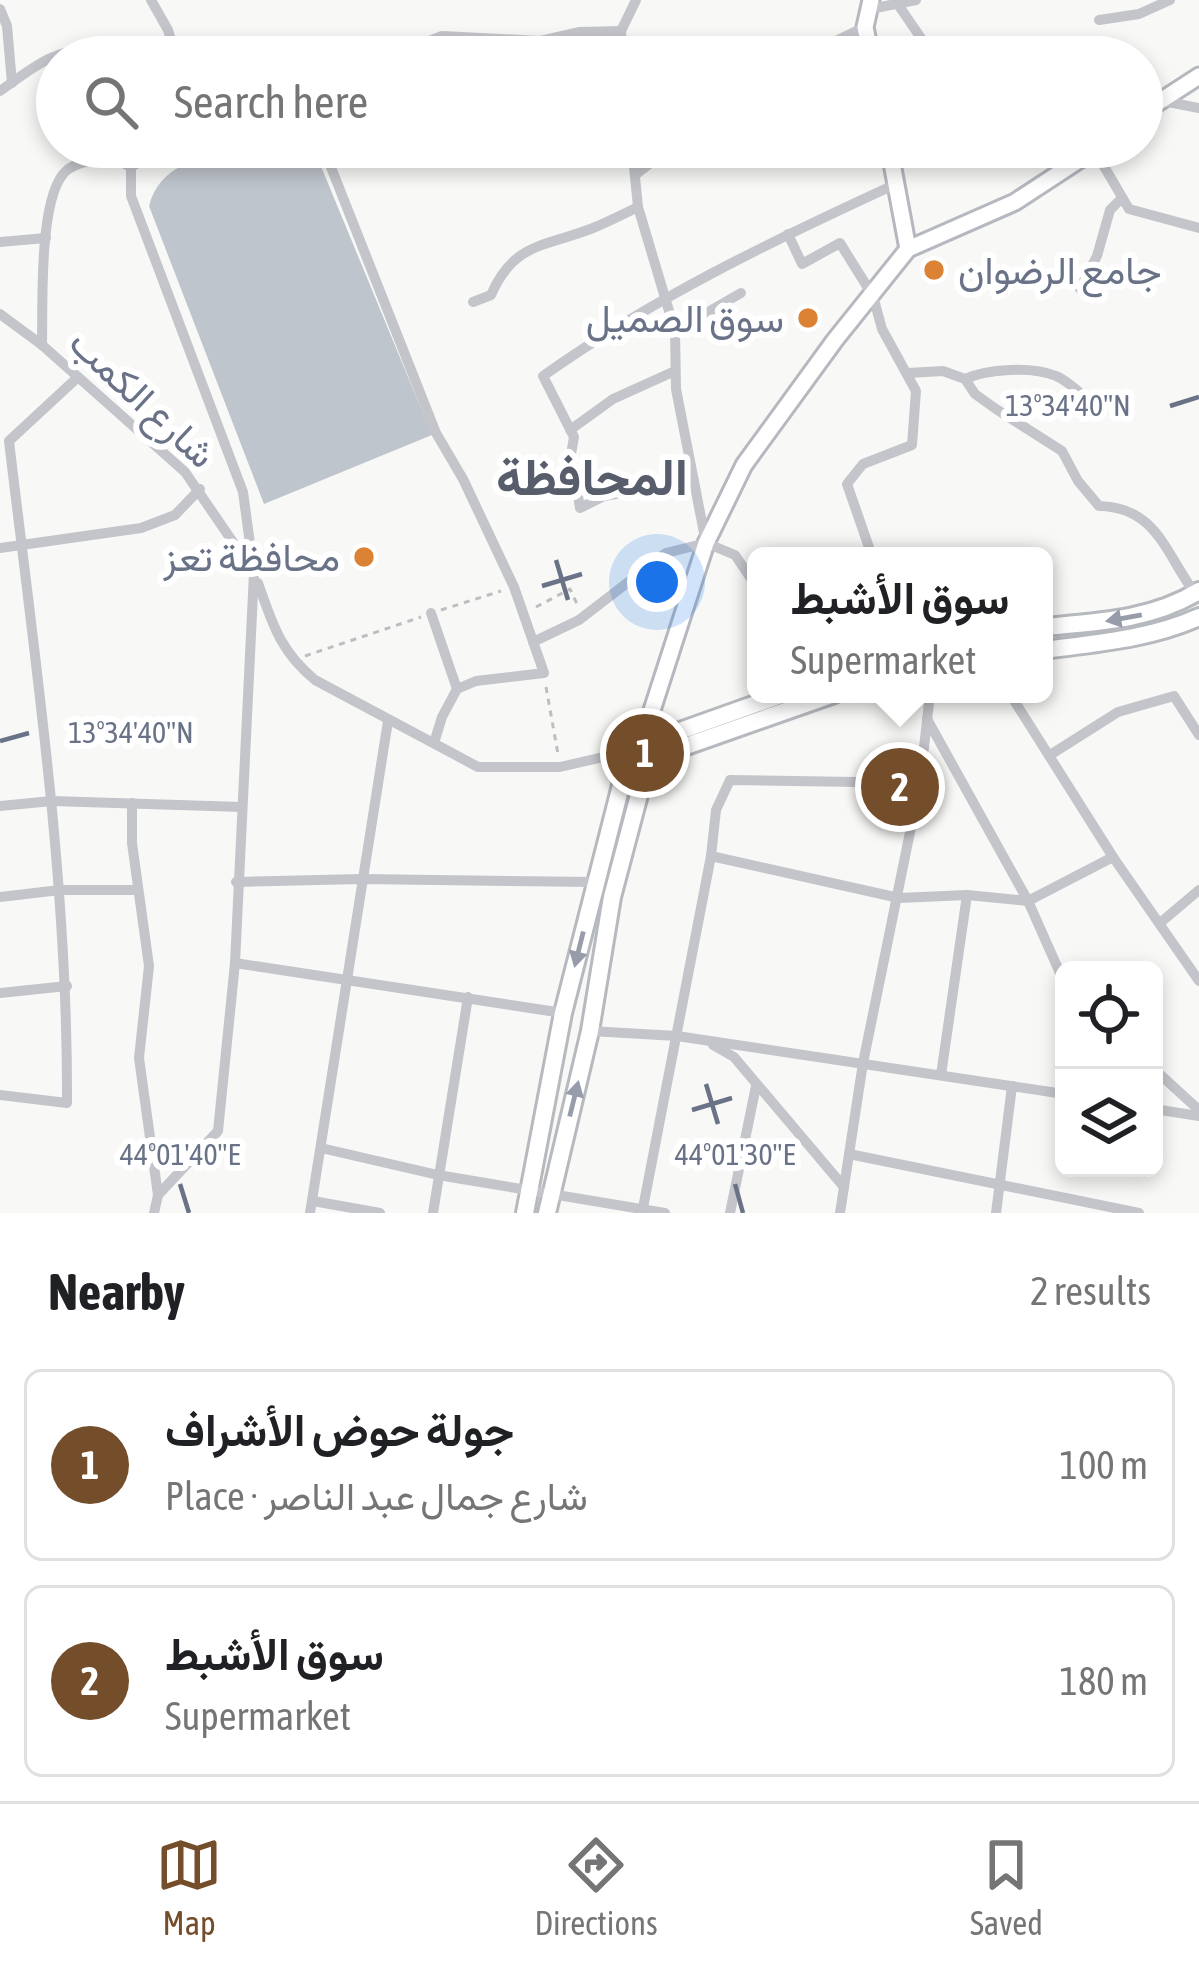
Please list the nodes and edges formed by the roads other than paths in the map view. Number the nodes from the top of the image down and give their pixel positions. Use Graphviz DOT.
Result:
graph roads {
  1 [pos="152,0"];
  2 [pos="636,0"];
  3 [pos="916,0"];
  4 [pos="1170,0"];
  5 [pos="871,5"];
  6 [pos="898,6"];
  7 [pos="0,9"];
  8 [pos="1100,20"];
  9 [pos="865,27"];
  10 [pos="621,31"];
  11 [pos="170,36"];
  12 [pos="562,36"];
  13 [pos="621,36"];
  14 [pos="846,36"];
  15 [pos="867,36"];
  16 [pos="919,36"];
  17 [pos="36,67"];
  18 [pos="1199,76"];
  19 [pos="6,87"];
  20 [pos="1163,92"];
  21 [pos="1163,100"];
  22 [pos="1199,108"];
  23 [pos="70,168"];
  24 [pos="130,168"];
  25 [pos="331,168"];
  26 [pos="634,168"];
  27 [pos="645,168"];
  28 [pos="893,168"];
  29 [pos="1068,168"];
  30 [pos="1106,168"];
  31 [pos="635,176"];
  32 [pos="896,184"];
  33 [pos="1121,199"];
  34 [pos="638,207"];
  35 [pos="1199,228"];
  36 [pos="788,234"];
  37 [pos="46,238"];
  38 [pos="0,242"];
  39 [pos="908,249"];
  40 [pos="1080,289"];
  41 [pos="741,293"];
  42 [pos="873,296"];
  43 [pos="666,298"];
  44 [pos="473,302"];
  45 [pos="0,314"];
  46 [pos="675,331"];
  47 [pos="42,345"];
  48 [pos="675,371"];
  49 [pos="908,373"];
  50 [pos="78,377"];
  51 [pos="965,379"];
  52 [pos="1088,400"];
  53 [pos="570,430"];
  54 [pos="4,438"];
  55 [pos="694,481"];
  56 [pos="200,489"];
  57 [pos="706,543"];
  58 [pos="21,546"];
  59 [pos="869,547"];
  60 [pos="0,548"];
  61 [pos="254,573"];
  62 [pos="747,573"];
  63 [pos="1198,595"];
  64 [pos="431,613"];
  65 [pos="1199,617"];
  66 [pos="1053,627"];
  67 [pos="533,642"];
  68 [pos="1053,649"];
  69 [pos="457,688"];
  70 [pos="759,703"];
  71 [pos="808,703"];
  72 [pos="928,703"];
  73 [pos="1016,703"];
  74 [pos="925,717"];
  75 [pos="388,721"];
  76 [pos="1199,735"];
  77 [pos="647,736"];
  78 [pos="434,743"];
  79 [pos="629,753"];
  80 [pos="1050,755"];
  81 [pos="656,763"];
  82 [pos="920,783"];
  83 [pos="52,802"];
  84 [pos="132,803"];
  85 [pos="0,806"];
  86 [pos="242,807"];
  87 [pos="711,856"];
  88 [pos="1113,857"];
  89 [pos="362,879"];
  90 [pos="236,882"];
  91 [pos="595,882"];
  92 [pos="60,890"];
  93 [pos="138,890"];
  94 [pos="1199,890"];
  95 [pos="967,895"];
  96 [pos="0,897"];
  97 [pos="899,898"];
  98 [pos="1028,901"];
  99 [pos="1160,922"];
  100 [pos="1175,948"];
  101 [pos="1199,960"];
  102 [pos="1055,962"];
  103 [pos="235,963"];
  104 [pos="345,977"];
  105 [pos="1199,981"];
  106 [pos="68,986"];
  107 [pos="0,993"];
  108 [pos="468,998"];
  109 [pos="563,1013"];
  110 [pos="590,1030"];
  111 [pos="676,1036"];
  112 [pos="708,1042"];
  113 [pos="863,1063"];
  114 [pos="940,1075"];
  115 [pos="1163,1078"];
  116 [pos="755,1086"];
  117 [pos="1012,1086"];
  118 [pos="1055,1093"];
  119 [pos="0,1096"];
  120 [pos="1163,1110"];
  121 [pos="1199,1113"];
  122 [pos="321,1148"];
  123 [pos="849,1154"];
  124 [pos="438,1175"];
  125 [pos="1001,1186"];
  126 [pos="844,1187"];
  127 [pos="529,1189"];
  128 [pos="551,1193"];
  129 [pos="158,1195"];
  130 [pos="312,1207"];
  131 [pos="642,1212"];
  132 [pos="154,1213"];
  133 [pos="380,1213"];
  134 [pos="433,1213"];
  135 [pos="524,1213"];
  136 [pos="548,1213"];
  137 [pos="664,1213"];
  138 [pos="730,1213"];
  139 [pos="840,1213"];
  140 [pos="996,1213"];
  141 [pos="1139,1213"];
  1 -- 11 [label="street"];
  2 -- 10 [label="street"];
  3 -- 6 [label="street"];
  4 -- 8 [label="street"];
  5 -- 6 [label="street"];
  5 -- 9 [label="main road"];
  6 -- 16 [label="street"];
  7 -- 19 [label="street"];
  9 -- 14 [label="street"];
  9 -- 15 [label="main road"];
  10 -- 12 [label="street"];
  10 -- 13 [label="street"];
  17 -- 19 [label="street"];
  18 -- 20 [label="main road"];
  21 -- 22 [label="street"];
  23 -- 37 [label="street"];
  24 -- 61 [label="street"];
  25 -- 67 [label="street"];
  26 -- 31 [label="street"];
  27 -- 31 [label="street"];
  28 -- 32 [label="main road"];
  29 -- 39 [label="main road"];
  30 -- 33 [label="street"];
  31 -- 34 [label="street"];
  32 -- 36 [label="street"];
  32 -- 39 [label="main road"];
  33 -- 35 [label="street"];
  33 -- 40 [label="street"];
  34 -- 43 [label="street"];
  34 -- 44 [label="street"];
  36 -- 42 [label="street"];
  36 -- 43 [label="street"];
  37 -- 38 [label="street"];
  37 -- 47 [label="street"];
  39 -- 42 [label="main road"];
  41 -- 46 [label="street"];
  42 -- 49 [label="street"];
  42 -- 57 [label="main road"];
  43 -- 46 [label="street"];
  43 -- 53 [label="street"];
  45 -- 47 [label="street, شارع الكمب"];
  46 -- 48 [label="street"];
  47 -- 50 [label="street, شارع الكمب"];
  48 -- 53 [label="street"];
  48 -- 55 [label="street"];
  49 -- 51 [label="street"];
  49 -- 59 [label="street"];
  50 -- 54 [label="street"];
  50 -- 56 [label="street, شارع الكمب"];
  51 -- 52 [label="street"];
  51 -- 63 [label="street"];
  53 -- 55 [label="street"];
  54 -- 58 [label="street"];
  55 -- 57 [label="street"];
  56 -- 58 [label="street"];
  56 -- 61 [label="street, شارع الكمب"];
  57 -- 62 [label="street"];
  57 -- 67 [label="street"];
  57 -- 77 [label="main road"];
  58 -- 60 [label="street"];
  58 -- 83 [label="street"];
  61 -- 75 [label="street, شارع الكمب"];
  61 -- 86 [label="street"];
  63 -- 66 [label="main road, one-way"];
  64 -- 69 [label="street"];
  65 -- 68 [label="main road"];
  67 -- 69 [label="street"];
  69 -- 78 [label="street"];
  70 -- 77 [label="main road"];
  71 -- 81 [label="main road"];
  72 -- 74 [label="street"];
  73 -- 80 [label="street"];
  74 -- 82 [label="street"];
  74 -- 98 [label="street"];
  75 -- 78 [label="street, شارع الكمب"];
  75 -- 89 [label="street"];
  76 -- 80 [label="street"];
  77 -- 79 [label="main road"];
  77 -- 81 [label="main road"];
  78 -- 79 [label="street, شارع الكمب"];
  79 -- 81 [label="main road"];
  79 -- 91 [label="main road"];
  80 -- 88 [label="street"];
  81 -- 110 [label="main road"];
  82 -- 87 [label="street"];
  82 -- 97 [label="street"];
  83 -- 84 [label="street"];
  83 -- 85 [label="street"];
  83 -- 92 [label="street"];
  84 -- 86 [label="street"];
  84 -- 93 [label="street"];
  86 -- 90 [label="street"];
  87 -- 97 [label="street"];
  87 -- 111 [label="street"];
  88 -- 98 [label="street"];
  88 -- 99 [label="street"];
  89 -- 90 [label="street"];
  89 -- 91 [label="street"];
  89 -- 104 [label="street"];
  90 -- 103 [label="street"];
  91 -- 109 [label="main road, one-way"];
  92 -- 93 [label="street"];
  92 -- 96 [label="street"];
  92 -- 106 [label="street"];
  93 -- 129 [label="street"];
  94 -- 99 [label="street"];
  95 -- 97 [label="street"];
  95 -- 98 [label="street"];
  95 -- 114 [label="street"];
  97 -- 113 [label="street"];
  98 -- 102 [label="street"];
  99 -- 100 [label="street"];
  100 -- 101 [label="street"];
  100 -- 105 [label="street"];
  103 -- 104 [label="street"];
  103 -- 129 [label="street"];
  104 -- 108 [label="street"];
  104 -- 122 [label="street"];
  106 -- 107 [label="street"];
  106 -- 119 [label="street"];
  108 -- 109 [label="street"];
  108 -- 124 [label="street"];
  109 -- 127 [label="main road"];
  110 -- 111 [label="street"];
  128 -- 110 [label="main road, one-way"];
  111 -- 112 [label="street"];
  111 -- 131 [label="street"];
  112 -- 113 [label="street"];
  112 -- 116 [label="street"];
  113 -- 114 [label="street"];
  113 -- 123 [label="street"];
  114 -- 117 [label="street"];
  115 -- 121 [label="street"];
  116 -- 126 [label="street"];
  116 -- 138 [label="street"];
  117 -- 118 [label="street"];
  117 -- 125 [label="street"];
  120 -- 121 [label="street"];
  122 -- 124 [label="street"];
  122 -- 130 [label="street"];
  123 -- 125 [label="street"];
  123 -- 126 [label="street"];
  124 -- 127 [label="street"];
  124 -- 134 [label="street"];
  125 -- 140 [label="street"];
  125 -- 141 [label="street"];
  126 -- 139 [label="street"];
  127 -- 128 [label="street"];
  127 -- 135 [label="main road"];
  128 -- 131 [label="street"];
  128 -- 136 [label="main road"];
  129 -- 132 [label="street"];
  130 -- 133 [label="street"];
  131 -- 137 [label="street"];
}
